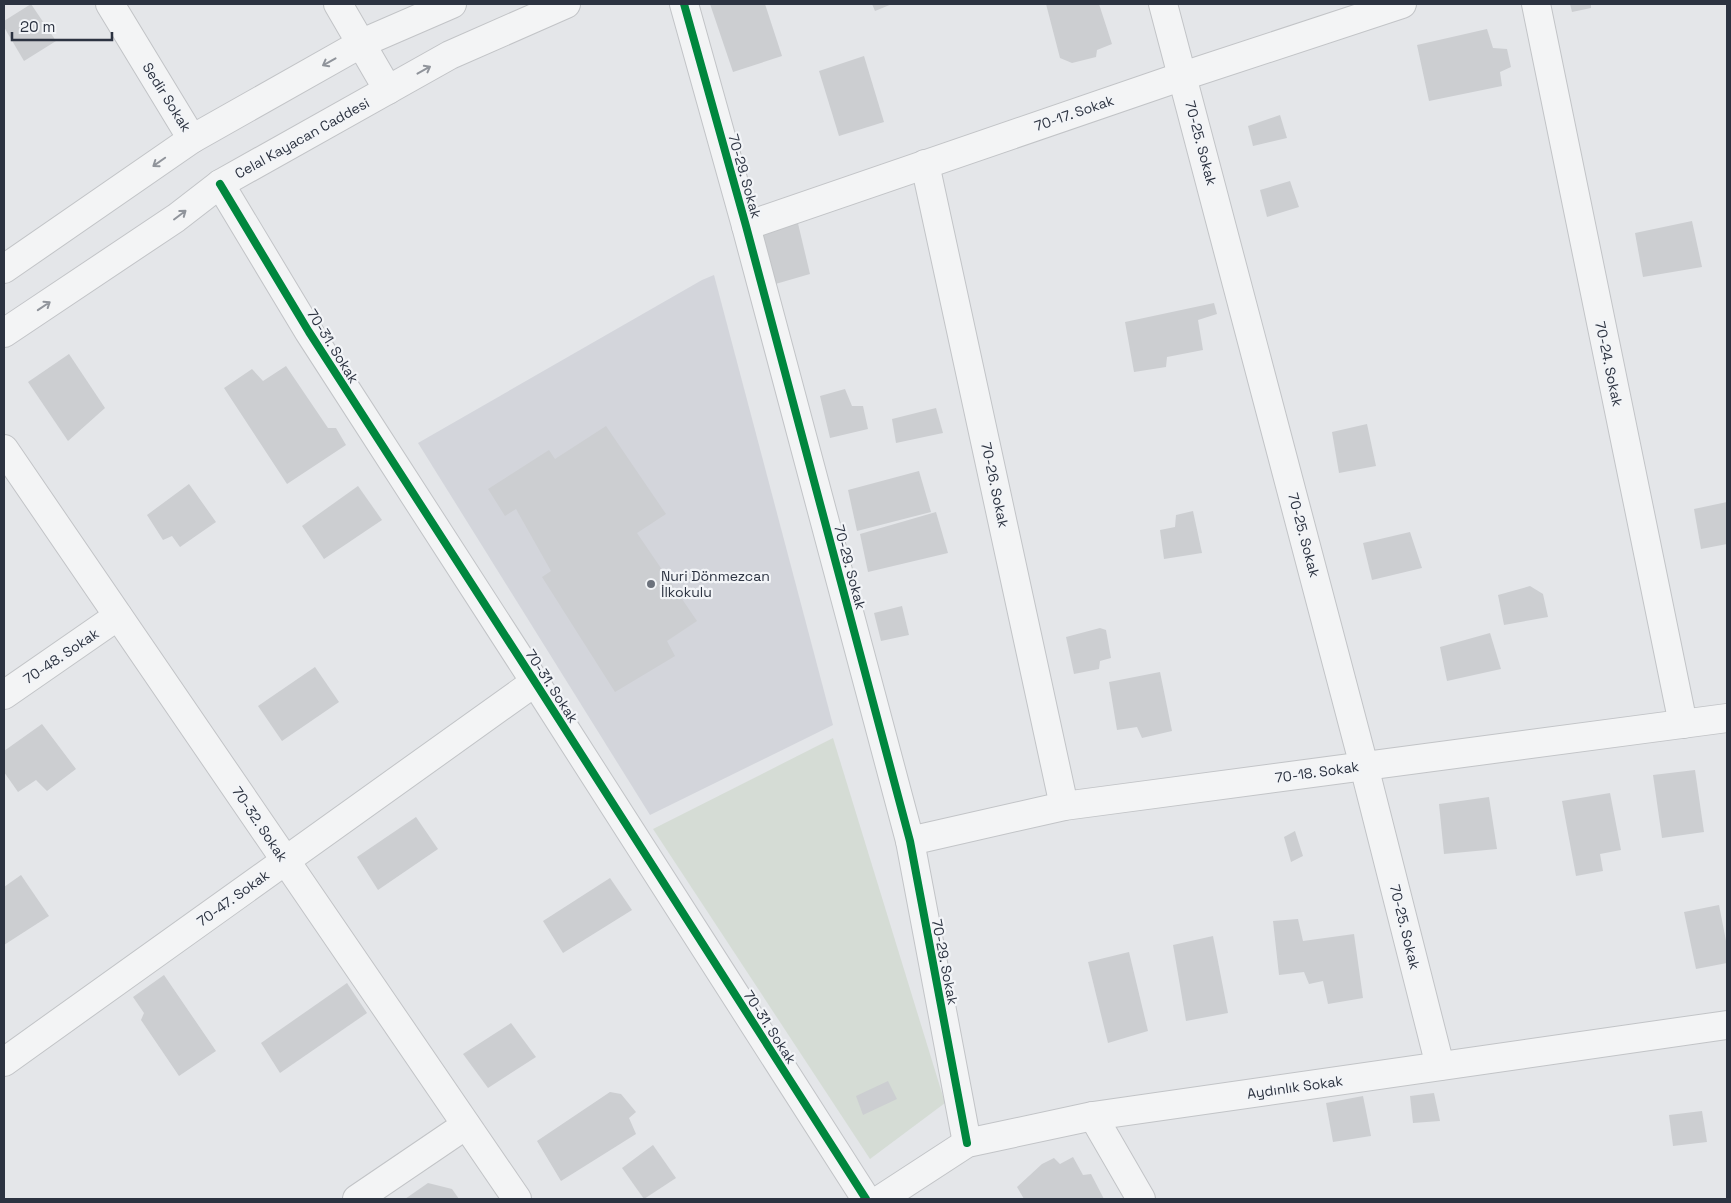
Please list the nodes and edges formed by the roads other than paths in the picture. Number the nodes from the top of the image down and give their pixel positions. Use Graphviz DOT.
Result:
graph roads {
  1 [pos="110,4"];
  2 [pos="338,4"];
  3 [pos="452,4"];
  4 [pos="566,4"];
  5 [pos="684,4"];
  6 [pos="1163,4"];
  7 [pos="1402,4"];
  8 [pos="1536,4"];
  9 [pos="362,43"];
  10 [pos="1183,76"];
  11 [pos="388,90"];
  12 [pos="192,139"];
  13 [pos="926,164"];
  14 [pos="220,184"];
  15 [pos="746,226"];
  16 [pos="4,269"];
  17 [pos="4,333"];
  18 [pos="4,449"];
  19 [pos="118,616"];
  20 [pos="535,682"];
  21 [pos="4,695"];
  22 [pos="1727,718"];
  23 [pos="1683,724"];
  24 [pos="1364,766"];
  25 [pos="1064,806"];
  26 [pos="910,841"];
  27 [pos="285,860"];
  28 [pos="1727,1025"];
  29 [pos="4,1062"];
  30 [pos="1440,1066"];
  31 [pos="1093,1116"];
  32 [pos="466,1125"];
  33 [pos="967,1143"];
  34 [pos="357,1199"];
  35 [pos="517,1199"];
  36 [pos="866,1199"];
  37 [pos="881,1199"];
  38 [pos="1141,1199"];
  1 -- 12 [label="street, Sedir Sokak"];
  2 -- 9 [label="street"];
  3 -- 9 [label="street"];
  11 -- 4 [label="street, Celal Kayacan Caddesi, one-way"];
  5 -- 15 [label="street, 70-29. Sokak"];
  6 -- 10 [label="street, 70-25. Sokak"];
  7 -- 10 [label="street, 70-17. Sokak"];
  8 -- 23 [label="street, 70-24. Sokak"];
  9 -- 11 [label="street"];
  9 -- 12 [label="street, one-way"];
  10 -- 13 [label="street, 70-17. Sokak"];
  10 -- 24 [label="street, 70-25. Sokak"];
  11 -- 14 [label="street, Celal Kayacan Caddesi"];
  12 -- 16 [label="street, one-way"];
  13 -- 15 [label="street, 70-17. Sokak"];
  13 -- 25 [label="street, 70-26. Sokak"];
  17 -- 14 [label="street, Celal Kayacan Caddesi, one-way"];
  14 -- 20 [label="street, 70-31. Sokak"];
  15 -- 26 [label="street, 70-29. Sokak"];
  18 -- 19 [label="street, 70-32. Sokak"];
  19 -- 21 [label="street, 70-48. Sokak"];
  19 -- 27 [label="street, 70-32. Sokak"];
  20 -- 27 [label="street, 70-47. Sokak"];
  20 -- 36 [label="street, 70-31. Sokak"];
  22 -- 23 [label="street, 70-18. Sokak"];
  23 -- 24 [label="street, 70-18. Sokak"];
  24 -- 25 [label="street, 70-18. Sokak"];
  24 -- 30 [label="street, 70-25. Sokak"];
  25 -- 26 [label="street, 70-18. Sokak"];
  26 -- 33 [label="street, 70-29. Sokak"];
  27 -- 29 [label="street, 70-47. Sokak"];
  27 -- 32 [label="street, 70-32. Sokak"];
  28 -- 30 [label="street, Aydınlık Sokak"];
  30 -- 31 [label="street, Aydınlık Sokak"];
  31 -- 33 [label="street, Aydınlık Sokak"];
  31 -- 38 [label="street"];
  32 -- 34 [label="street"];
  32 -- 35 [label="street, 70-32. Sokak"];
  33 -- 37 [label="street, Aydınlık Sokak"];
}
